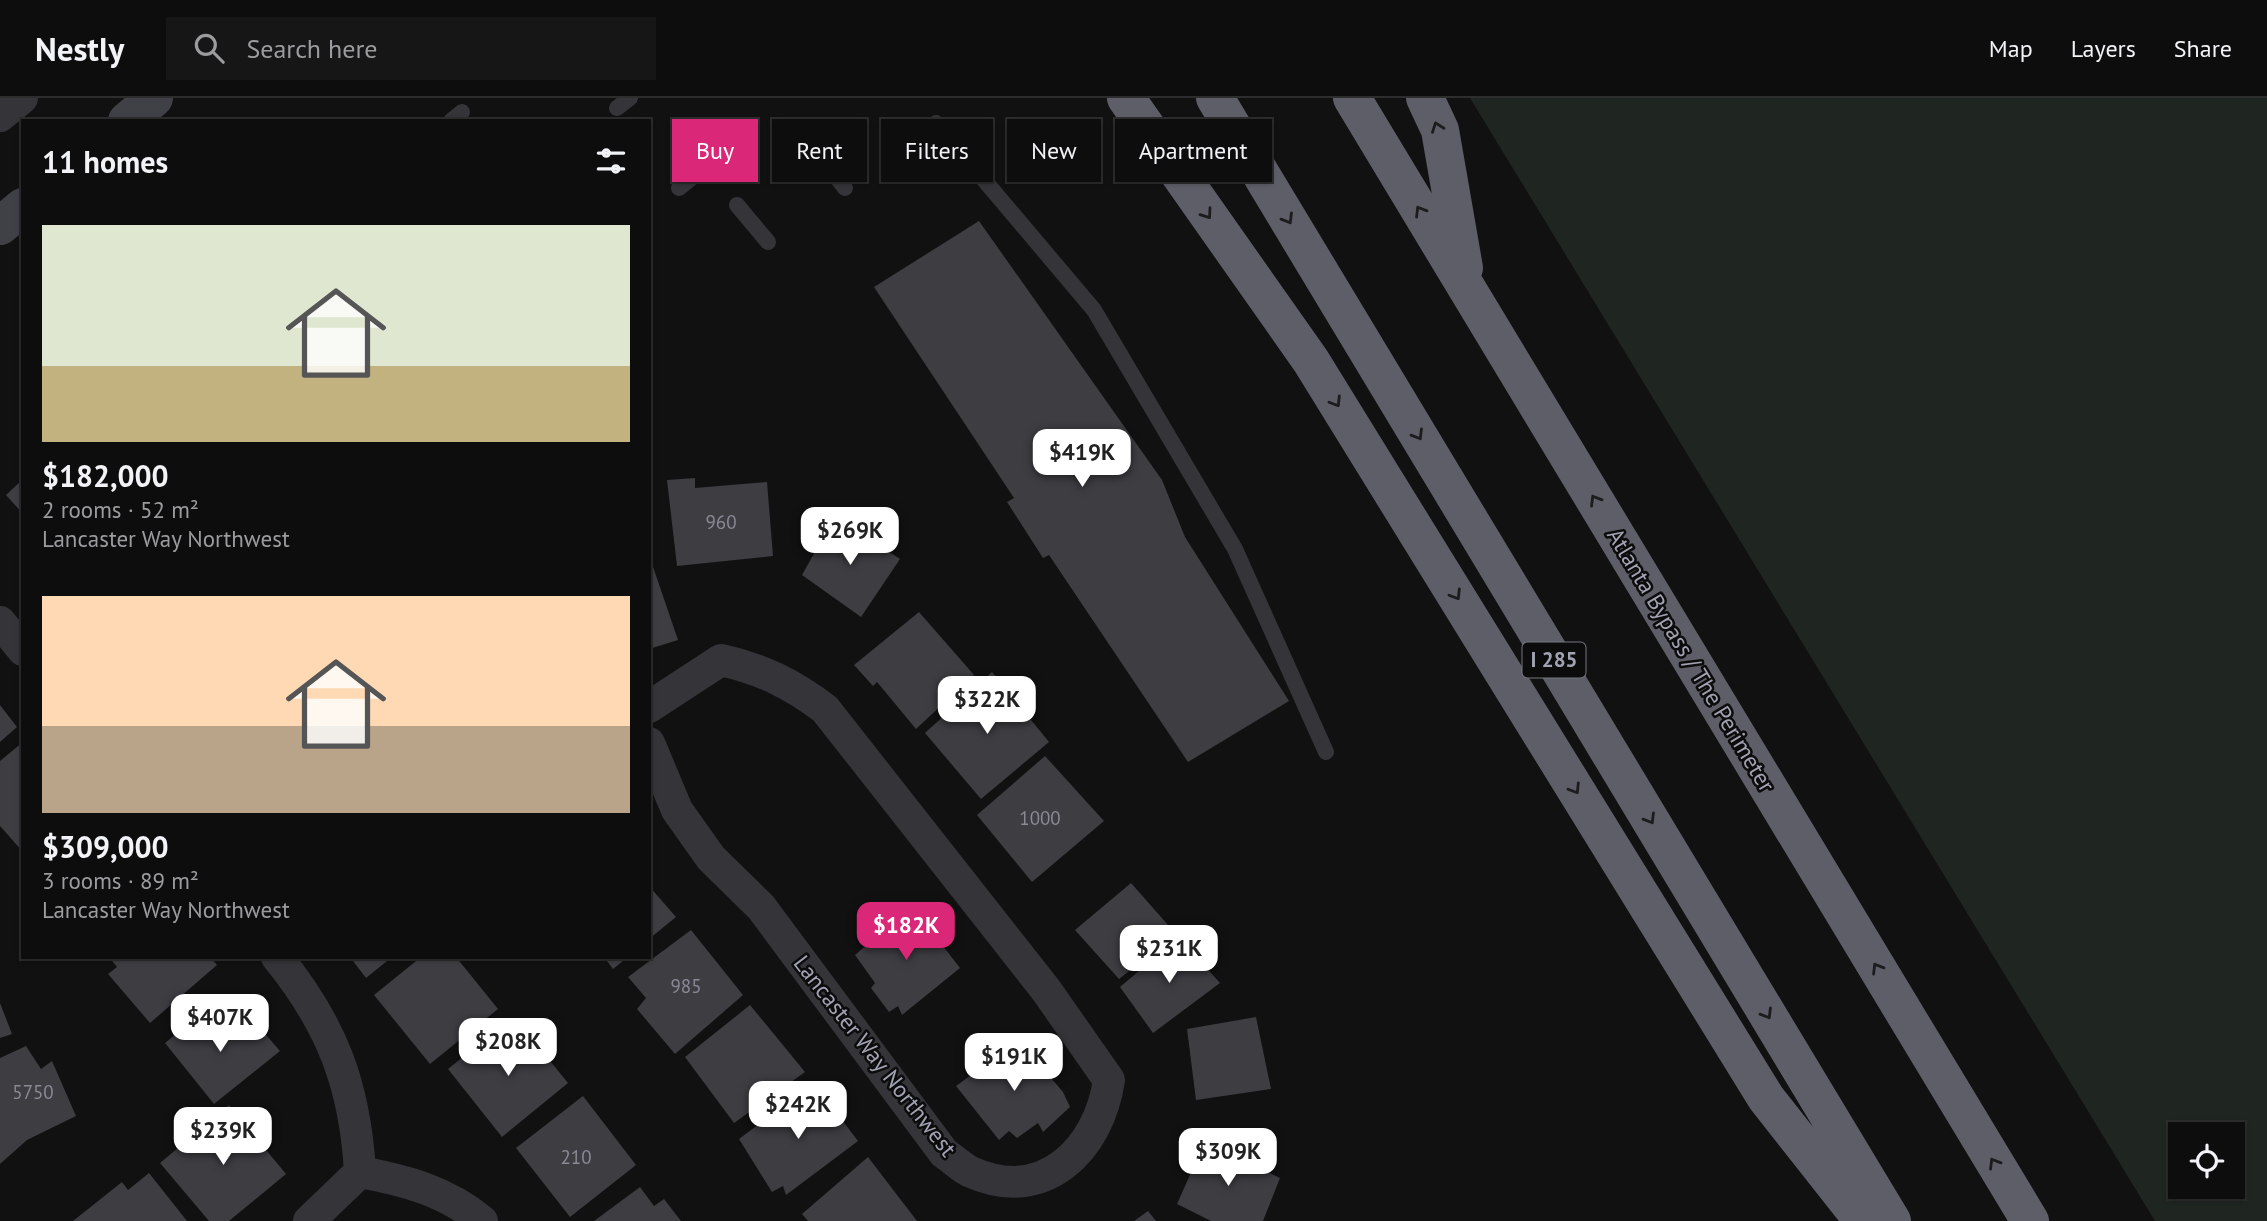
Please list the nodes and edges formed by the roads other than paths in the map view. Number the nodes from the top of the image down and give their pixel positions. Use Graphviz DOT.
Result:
graph roads {
  1 [pos="22,98"];
  2 [pos="154,98"];
  3 [pos="1126,98"];
  4 [pos="1215,98"];
  5 [pos="1352,98"];
  6 [pos="1424,98"];
  7 [pos="0,116"];
  8 [pos="129,119"];
  9 [pos="686,182"];
  10 [pos="840,182"];
  11 [pos="986,182"];
  12 [pos="678,188"];
  13 [pos="845,188"];
  14 [pos="737,205"];
  15 [pos="21,209"];
  16 [pos="0,226"];
  17 [pos="768,242"];
  18 [pos="1468,290"];
  19 [pos="0,622"];
  20 [pos="21,648"];
  21 [pos="651,706"];
  22 [pos="651,748"];
  23 [pos="1326,752"];
  24 [pos="278,959"];
  25 [pos="360,1172"];
  26 [pos="309,1221"];
  27 [pos="482,1221"];
  28 [pos="1863,1221"];
  29 [pos="1892,1221"];
  30 [pos="2030,1221"];
  1 -- 7 [label="street"];
  2 -- 8 [label="street"];
  3 -- 28 [label="highway, one-way"];
  4 -- 29 [label="highway, I 285, one-way"];
  18 -- 5 [label="highway, Atlanta Bypass / The Perimeter, one-way"];
  18 -- 6 [label="highway, one-way"];
  9 -- 12 [label="lane"];
  10 -- 13 [label="lane"];
  11 -- 23 [label="lane"];
  14 -- 17 [label="lane"];
  15 -- 16 [label="street"];
  30 -- 18 [label="highway, Atlanta Bypass / The Perimeter, one-way"];
  19 -- 20 [label="street"];
  21 -- 22 [label="street, Lancaster Way Northwest"];
  24 -- 25 [label="street"];
  25 -- 26 [label="street"];
  25 -- 27 [label="street"];
}
